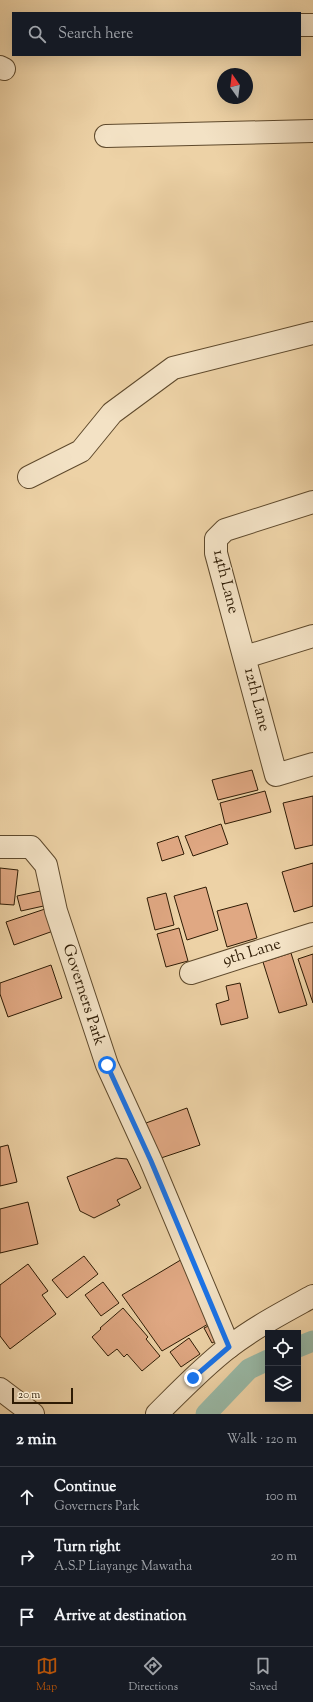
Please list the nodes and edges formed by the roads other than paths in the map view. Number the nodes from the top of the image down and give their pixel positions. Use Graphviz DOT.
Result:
graph roads {
  1 [pos="301,25"];
  2 [pos="313,25"];
  3 [pos="313,131"];
  4 [pos="106,136"];
  5 [pos="313,333"];
  6 [pos="30,477"];
  7 [pos="313,502"];
  8 [pos="313,636"];
  9 [pos="245,657"];
  10 [pos="313,764"];
  11 [pos="0,847"];
  12 [pos="313,934"];
  13 [pos="191,972"];
  14 [pos="313,1296"];
  15 [pos="229,1347"];
  16 [pos="0,1388"];
  17 [pos="33,1414"];
  18 [pos="157,1414"];
  1 -- 2 [label="street"];
  3 -- 4 [label="street"];
  5 -- 6 [label="street"];
  7 -- 9 [label="street, 14th Lane"];
  8 -- 9 [label="street, 12th Lane"];
  9 -- 10 [label="street, 12th Lane"];
  11 -- 15 [label="street, Governers Park"];
  12 -- 13 [label="street, 9th Lane"];
  14 -- 15 [label="street"];
  15 -- 18 [label="street"];
  16 -- 17 [label="street"];
}
